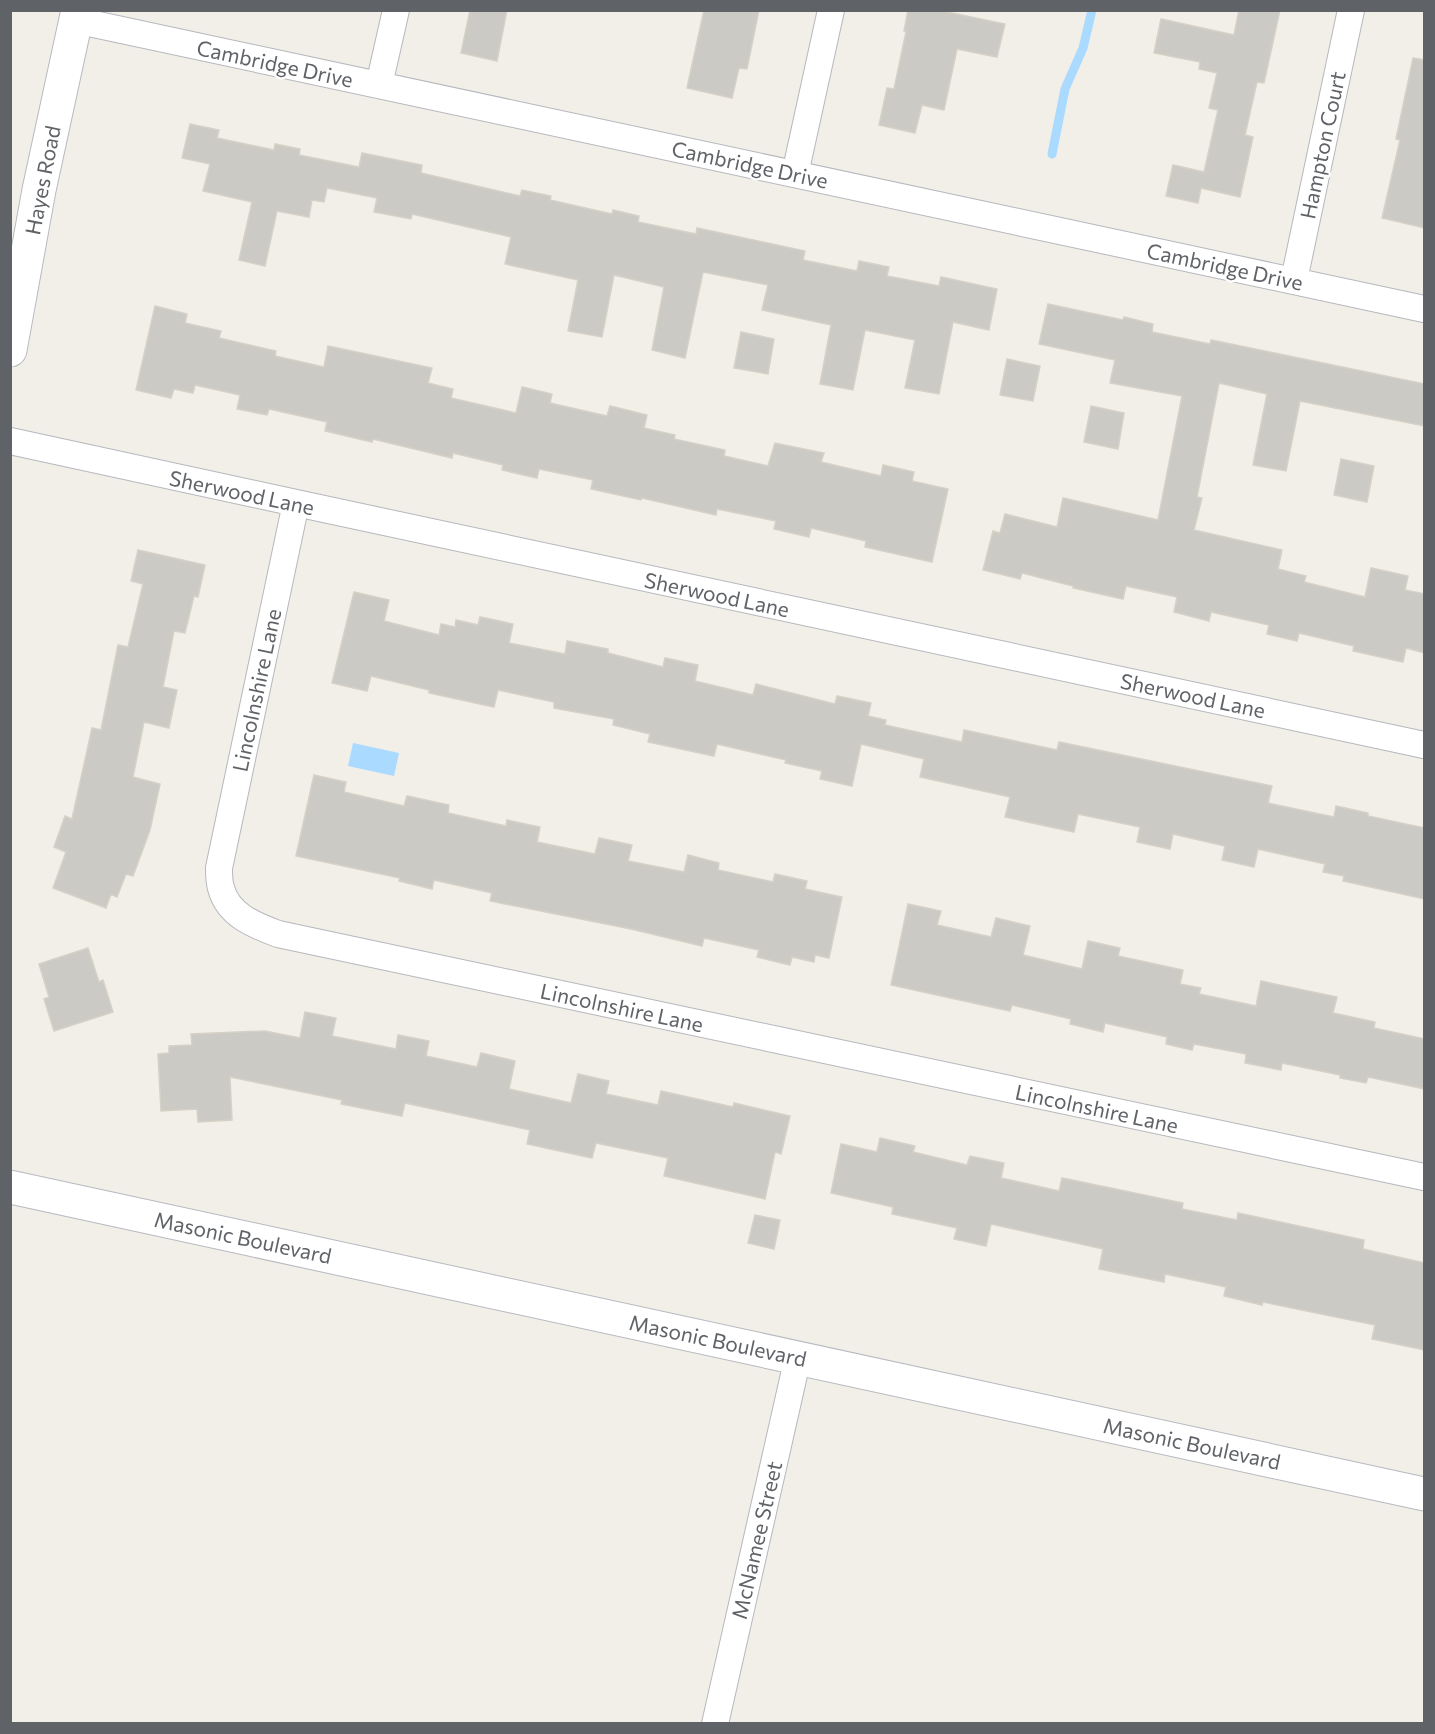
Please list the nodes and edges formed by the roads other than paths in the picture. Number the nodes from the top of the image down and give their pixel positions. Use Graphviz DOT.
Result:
graph roads {
  1 [pos="396,10"];
  2 [pos="831,10"];
  3 [pos="1351,10"];
  4 [pos="76,15"];
  5 [pos="380,85"];
  6 [pos="795,174"];
  7 [pos="1293,280"];
  8 [pos="1425,309"];
  9 [pos="10,350"];
  10 [pos="10,441"];
  11 [pos="296,503"];
  12 [pos="1425,745"];
  13 [pos="1425,1177"];
  14 [pos="10,1187"];
  15 [pos="798,1357"];
  16 [pos="1425,1494"];
  17 [pos="715,1724"];
  1 -- 5 [label="street"];
  2 -- 6 [label="street"];
  3 -- 7 [label="street, Hampton Court"];
  4 -- 5 [label="street, Cambridge Drive"];
  4 -- 9 [label="street, Hayes Road"];
  5 -- 6 [label="street, Cambridge Drive"];
  6 -- 7 [label="street, Cambridge Drive"];
  7 -- 8 [label="street, Cambridge Drive"];
  10 -- 11 [label="street, Sherwood Lane"];
  11 -- 12 [label="street, Sherwood Lane"];
  11 -- 13 [label="street, Lincolnshire Lane"];
  14 -- 15 [label="street, Masonic Boulevard"];
  15 -- 16 [label="street, Masonic Boulevard"];
  15 -- 17 [label="street, McNamee Street"];
}
